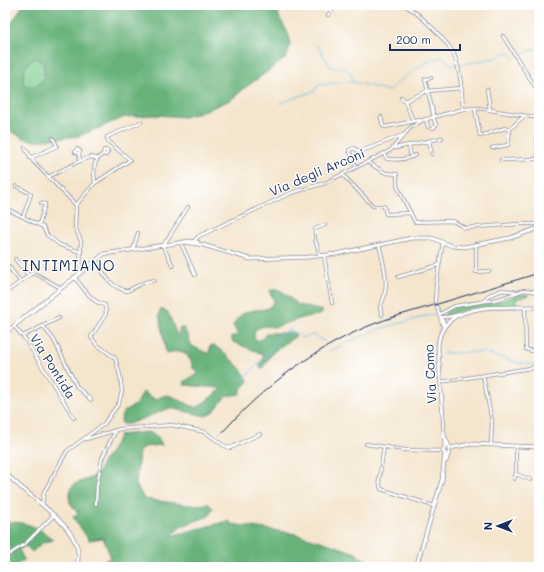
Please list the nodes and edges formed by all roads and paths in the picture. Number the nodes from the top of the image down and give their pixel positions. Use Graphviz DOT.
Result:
graph roads {
  1 [pos="337,5"];
  2 [pos="404,5"];
  3 [pos="328,15"];
  4 [pos="503,36"];
  5 [pos="431,78"];
  6 [pos="461,88"];
  7 [pos="486,89"];
  8 [pos="427,91"];
  9 [pos="539,92"];
  10 [pos="401,97"];
  11 [pos="405,101"];
  12 [pos="474,108"];
  13 [pos="463,109"];
  14 [pos="490,110"];
  15 [pos="381,117"];
  16 [pos="434,117"];
  17 [pos="524,117"];
  18 [pos="539,118"];
  19 [pos="424,120"];
  20 [pos="413,121"];
  21 [pos="141,122"];
  22 [pos="428,126"];
  23 [pos="433,128"];
  24 [pos="510,129"];
  25 [pos="539,132"];
  26 [pos="404,135"];
  27 [pos="53,138"];
  28 [pos="442,138"];
  29 [pos="429,141"];
  30 [pos="409,146"];
  31 [pos="25,148"];
  32 [pos="395,148"];
  33 [pos="492,148"];
  34 [pos="79,154"];
  35 [pos="103,154"];
  36 [pos="384,154"];
  37 [pos="432,154"];
  38 [pos="416,155"];
  39 [pos="411,157"];
  40 [pos="30,158"];
  41 [pos="96,158"];
  42 [pos="539,159"];
  43 [pos="501,160"];
  44 [pos="80,161"];
  45 [pos="366,162"];
  46 [pos="356,167"];
  47 [pos="342,174"];
  48 [pos="48,177"];
  49 [pos="95,184"];
  50 [pos="16,186"];
  51 [pos="41,203"];
  52 [pos="76,205"];
  53 [pos="188,207"];
  54 [pos="5,208"];
  55 [pos="411,213"];
  56 [pos="23,217"];
  57 [pos="539,224"];
  58 [pos="39,225"];
  59 [pos="325,225"];
  60 [pos="539,228"];
  61 [pos="138,233"];
  62 [pos="198,237"];
  63 [pos="193,242"];
  64 [pos="443,242"];
  65 [pos="183,243"];
  66 [pos="199,243"];
  67 [pos="476,244"];
  68 [pos="203,245"];
  69 [pos="379,245"];
  70 [pos="163,246"];
  71 [pos="133,250"];
  72 [pos="81,252"];
  73 [pos="322,256"];
  74 [pos="16,259"];
  75 [pos="95,261"];
  76 [pos="5,262"];
  77 [pos="439,265"];
  78 [pos="173,266"];
  79 [pos="489,270"];
  80 [pos="80,273"];
  81 [pos="195,275"];
  82 [pos="29,276"];
  83 [pos="74,277"];
  84 [pos="398,277"];
  85 [pos="155,280"];
  86 [pos="20,281"];
  87 [pos="61,288"];
  88 [pos="518,292"];
  89 [pos="539,292"];
  90 [pos="5,293"];
  91 [pos="435,302"];
  92 [pos="484,302"];
  93 [pos="332,303"];
  94 [pos="436,307"];
  95 [pos="539,307"];
  96 [pos="525,308"];
  97 [pos="460,314"];
  98 [pos="382,315"];
  99 [pos="440,316"];
  100 [pos="59,318"];
  101 [pos="444,325"];
  102 [pos="14,326"];
  103 [pos="43,326"];
  104 [pos="5,333"];
  105 [pos="23,336"];
  106 [pos="536,345"];
  107 [pos="537,367"];
  108 [pos="483,375"];
  109 [pos="440,382"];
  110 [pos="91,400"];
  111 [pos="74,418"];
  112 [pos="443,427"];
  113 [pos="116,430"];
  114 [pos="260,434"];
  115 [pos="84,440"];
  116 [pos="366,444"];
  117 [pos="492,444"];
  118 [pos="516,446"];
  119 [pos="384,447"];
  120 [pos="539,447"];
  121 [pos="448,450"];
  122 [pos="5,472"];
  123 [pos="516,474"];
  124 [pos="514,478"];
  125 [pos="531,480"];
  126 [pos="96,504"];
  127 [pos="42,505"];
  128 [pos="434,506"];
  129 [pos="53,516"];
  130 [pos="5,557"];
  131 [pos="76,567"];
  132 [pos="416,567"];
  1 -- 3 [label="street"];
  2 -- 6 [label="street"];
  4 -- 9 [label="street"];
  5 -- 8 [label="street"];
  6 -- 8 [label="street"];
  6 -- 13 [label="street"];
  7 -- 14 [label="street"];
  8 -- 11 [label="street"];
  8 -- 16 [label="street"];
  10 -- 11 [label="street"];
  11 -- 20 [label="street"];
  12 -- 13 [label="street, Via degli Arconi"];
  12 -- 14 [label="street, Via degli Arconi"];
  12 -- 24 [label="street"];
  13 -- 16 [label="street, Via degli Arconi"];
  14 -- 17 [label="street, Via degli Arconi"];
  15 -- 20 [label="street"];
  16 -- 19 [label="street, Via degli Arconi"];
  16 -- 23 [label="street"];
  17 -- 18 [label="street, Via degli Arconi"];
  17 -- 24 [label="street"];
  19 -- 20 [label="street"];
  19 -- 22 [label="street"];
  19 -- 26 [label="street, Via degli Arconi"];
  21 -- 49 [label="street"];
  24 -- 33 [label="street"];
  25 -- 42 [label="street"];
  26 -- 32 [label="street, Via degli Arconi"];
  26 -- 46 [label="street"];
  27 -- 40 [label="street"];
  28 -- 29 [label="street"];
  29 -- 30 [label="street"];
  29 -- 37 [label="street"];
  30 -- 32 [label="street"];
  30 -- 39 [label="street"];
  31 -- 40 [label="street"];
  32 -- 36 [label="street, Via degli Arconi"];
  34 -- 44 [label="street"];
  35 -- 41 [label="street"];
  36 -- 39 [label="street"];
  36 -- 45 [label="street, Via degli Arconi"];
  38 -- 39 [label="street"];
  40 -- 48 [label="street"];
  41 -- 44 [label="street"];
  41 -- 49 [label="street"];
  42 -- 43 [label="street"];
  44 -- 48 [label="street"];
  45 -- 46 [label="street, Via degli Arconi"];
  45 -- 55 [label="street"];
  46 -- 47 [label="street, Via degli Arconi"];
  47 -- 55 [label="street"];
  47 -- 62 [label="street, Via degli Arconi"];
  48 -- 52 [label="street"];
  49 -- 52 [label="street"];
  50 -- 56 [label="street"];
  51 -- 58 [label="street"];
  52 -- 72 [label="street"];
  53 -- 70 [label="street"];
  54 -- 56 [label="street"];
  55 -- 57 [label="street"];
  56 -- 58 [label="street"];
  58 -- 72 [label="street"];
  59 -- 73 [label="street"];
  60 -- 67 [label="street"];
  61 -- 71 [label="street"];
  62 -- 63 [label="street, Via degli Arconi"];
  62 -- 66 [label="street"];
  63 -- 65 [label="street"];
  63 -- 66 [label="street"];
  63 -- 68 [label="street"];
  64 -- 67 [label="street"];
  64 -- 69 [label="street"];
  64 -- 77 [label="street"];
  65 -- 70 [label="street"];
  65 -- 81 [label="street"];
  66 -- 68 [label="street"];
  67 -- 79 [label="street"];
  68 -- 73 [label="street"];
  69 -- 73 [label="street"];
  69 -- 98 [label="street"];
  70 -- 71 [label="street"];
  70 -- 78 [label="street"];
  71 -- 75 [label="street"];
  72 -- 80 [label="street"];
  73 -- 93 [label="street"];
  74 -- 82 [label="street"];
  75 -- 80 [label="street"];
  75 -- 85 [label="street"];
  76 -- 86 [label="street"];
  77 -- 84 [label="street"];
  77 -- 91 [label="street"];
  80 -- 83 [label="street"];
  82 -- 86 [label="street"];
  82 -- 87 [label="street"];
  83 -- 87 [label="street"];
  83 -- 115 [label="street"];
  86 -- 90 [label="street"];
  87 -- 102 [label="street"];
  88 -- 89 [label="street"];
  88 -- 92 [label="street"];
  88 -- 92 [label="street"];
  92 -- 99 [label="street"];
  94 -- 99 [label="street"];
  95 -- 96 [label="street"];
  96 -- 97 [label="street"];
  96 -- 106 [label="street"];
  97 -- 99 [label="street"];
  97 -- 101 [label="street"];
  99 -- 101 [label="street"];
  100 -- 103 [label="street"];
  101 -- 109 [label="street, Via Como"];
  102 -- 104 [label="street"];
  102 -- 105 [label="street, Via Pontida"];
  103 -- 105 [label="street"];
  103 -- 110 [label="street"];
  105 -- 111 [label="street, Via Pontida"];
  107 -- 108 [label="street"];
  108 -- 109 [label="street"];
  108 -- 117 [label="street"];
  109 -- 112 [label="street, Via Como"];
  112 -- 121 [label="street, Via Como"];
  112 -- 121 [label="street, Via Como"];
  113 -- 114 [label="street"];
  113 -- 115 [label="street"];
  113 -- 126 [label="street"];
  115 -- 127 [label="street"];
  116 -- 119 [label="street"];
  117 -- 118 [label="street"];
  117 -- 121 [label="street"];
  118 -- 120 [label="street"];
  118 -- 123 [label="street"];
  119 -- 121 [label="street"];
  119 -- 128 [label="street"];
  121 -- 128 [label="street, Via Como"];
  122 -- 127 [label="street"];
  123 -- 124 [label="street"];
  123 -- 125 [label="street"];
  127 -- 129 [label="street"];
  128 -- 132 [label="street, Via Como"];
  129 -- 130 [label="street"];
  129 -- 131 [label="street"];
}
